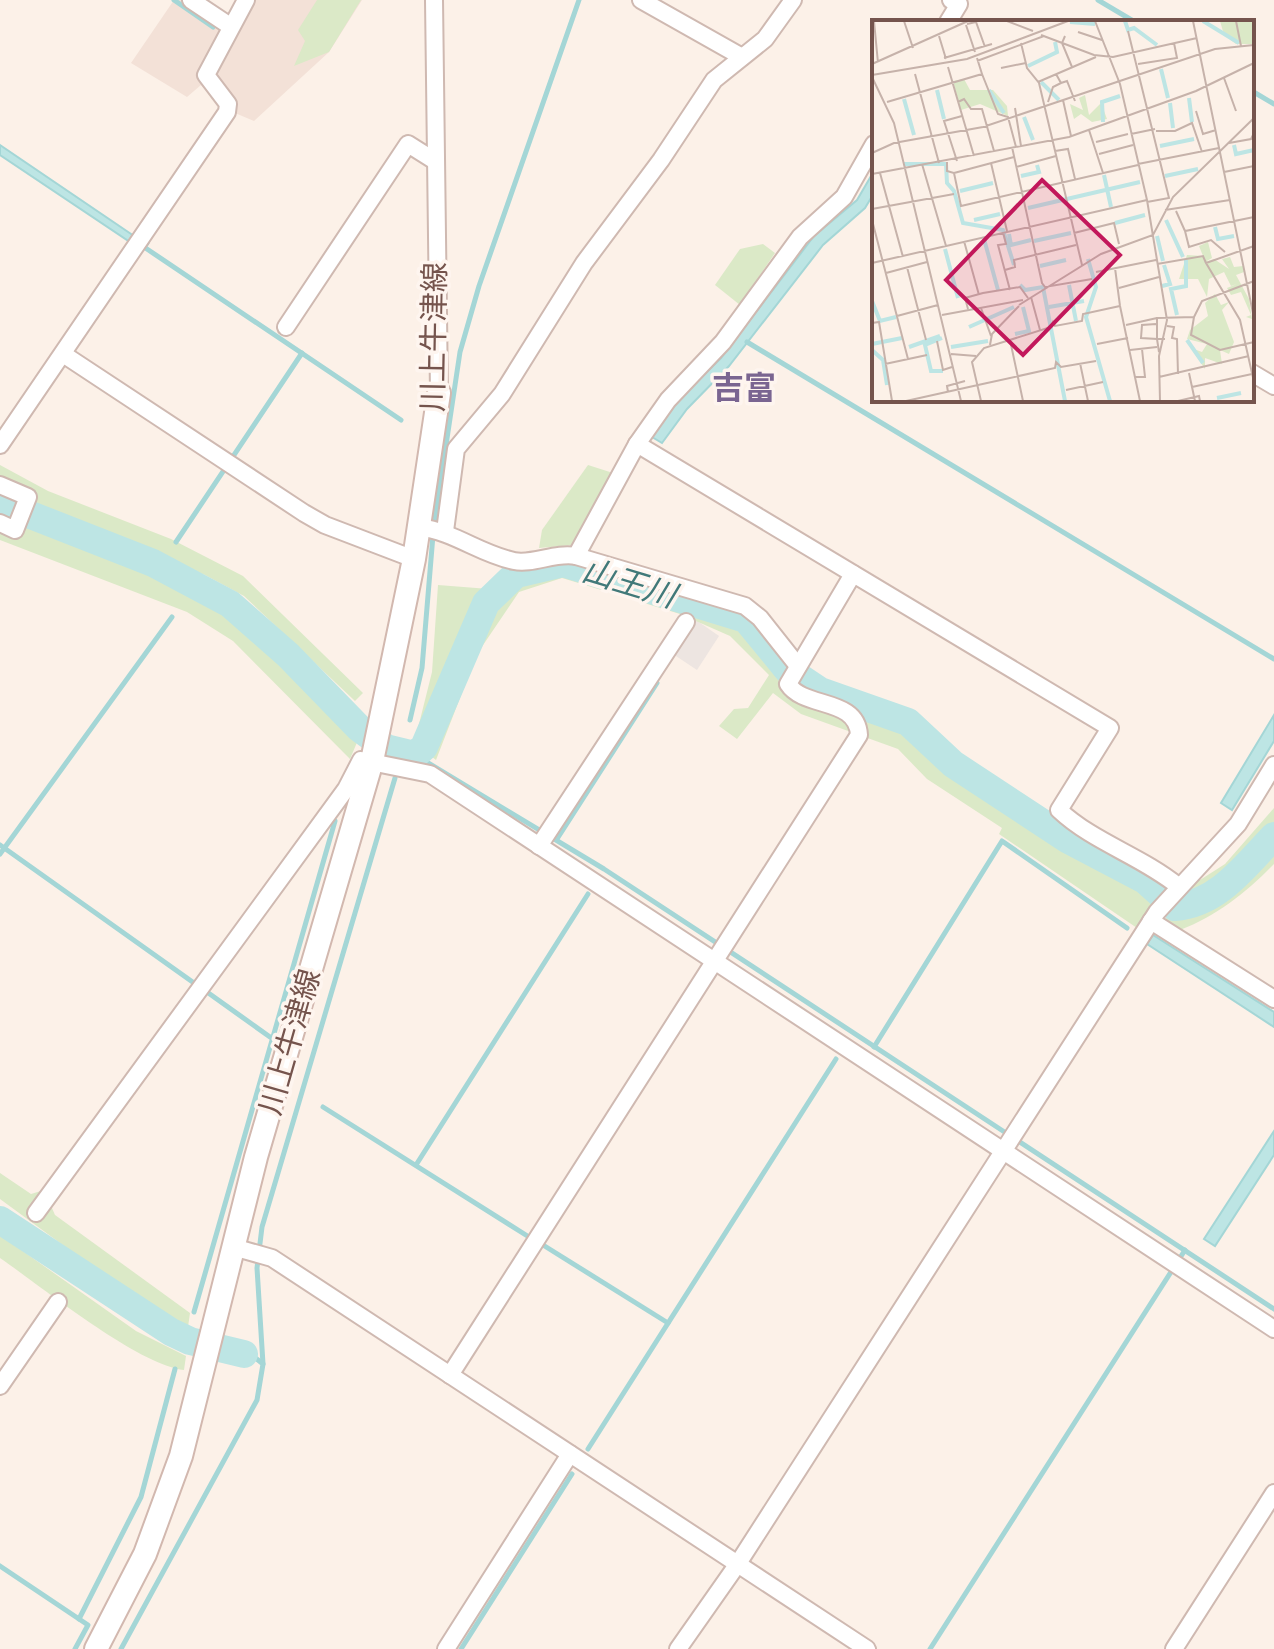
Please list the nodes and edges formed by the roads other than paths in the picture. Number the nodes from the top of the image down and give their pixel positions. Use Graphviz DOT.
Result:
graph roads {
  1 [pos="191,0"];
  2 [pos="246,0"];
  3 [pos="434,0"];
  4 [pos="641,0"];
  5 [pos="793,0"];
  6 [pos="951,0"];
  7 [pos="949,20"];
  8 [pos="230,26"];
  9 [pos="742,57"];
  10 [pos="872,149"];
  11 [pos="435,161"];
  12 [pos="286,327"];
  13 [pos="63,354"];
  14 [pos="1254,374"];
  15 [pos="1274,386"];
  16 [pos="439,393"];
  17 [pos="637,444"];
  18 [pos="0,445"];
  19 [pos="0,485"];
  20 [pos="8,526"];
  21 [pos="419,527"];
  22 [pos="445,531"];
  23 [pos="576,556"];
  24 [pos="414,559"];
  25 [pos="853,574"];
  26 [pos="686,622"];
  27 [pos="798,666"];
  28 [pos="372,761"];
  29 [pos="1274,765"];
  30 [pos="539,846"];
  31 [pos="1178,886"];
  32 [pos="1154,916"];
  33 [pos="714,961"];
  34 [pos="1274,999"];
  35 [pos="1003,1151"];
  36 [pos="36,1213"];
  37 [pos="241,1249"];
  38 [pos="58,1302"];
  39 [pos="1274,1329"];
  40 [pos="450,1375"];
  41 [pos="0,1386"];
  42 [pos="570,1454"];
  43 [pos="1274,1493"];
  44 [pos="737,1565"];
  45 [pos="96,1649"];
  46 [pos="446,1649"];
  47 [pos="678,1649"];
  48 [pos="867,1649"];
  49 [pos="1174,1649"];
  1 -- 8 [label="street"];
  2 -- 8 [label="street"];
  3 -- 11 [label="street, 川上牛津線"];
  4 -- 9 [label="street"];
  5 -- 9 [label="street"];
  6 -- 7 [label="street"];
  8 -- 13 [label="street"];
  9 -- 22 [label="street"];
  10 -- 17 [label="street"];
  11 -- 12 [label="street"];
  11 -- 16 [label="street, 川上牛津線"];
  13 -- 18 [label="street"];
  13 -- 24 [label="street"];
  14 -- 15 [label="street"];
  16 -- 21 [label="main road, 川上牛津線"];
  17 -- 23 [label="street"];
  17 -- 25 [label="street"];
  19 -- 20 [label="street"];
  21 -- 22 [label="street"];
  21 -- 24 [label="main road, 川上牛津線"];
  22 -- 23 [label="street"];
  23 -- 27 [label="street"];
  24 -- 28 [label="main road, 川上牛津線"];
  25 -- 27 [label="street"];
  25 -- 31 [label="street"];
  26 -- 30 [label="street"];
  27 -- 33 [label="street"];
  28 -- 30 [label="street"];
  28 -- 36 [label="street"];
  28 -- 37 [label="main road, 川上牛津線"];
  29 -- 31 [label="street"];
  30 -- 33 [label="street"];
  31 -- 32 [label="street"];
  32 -- 34 [label="street"];
  32 -- 35 [label="street"];
  33 -- 35 [label="street"];
  33 -- 40 [label="street"];
  35 -- 39 [label="street"];
  35 -- 44 [label="street"];
  37 -- 40 [label="street"];
  37 -- 45 [label="main road, 川上牛津線"];
  38 -- 41 [label="street"];
  40 -- 42 [label="street"];
  42 -- 44 [label="street"];
  42 -- 46 [label="street"];
  43 -- 49 [label="street"];
  44 -- 47 [label="street"];
  44 -- 48 [label="street"];
}
